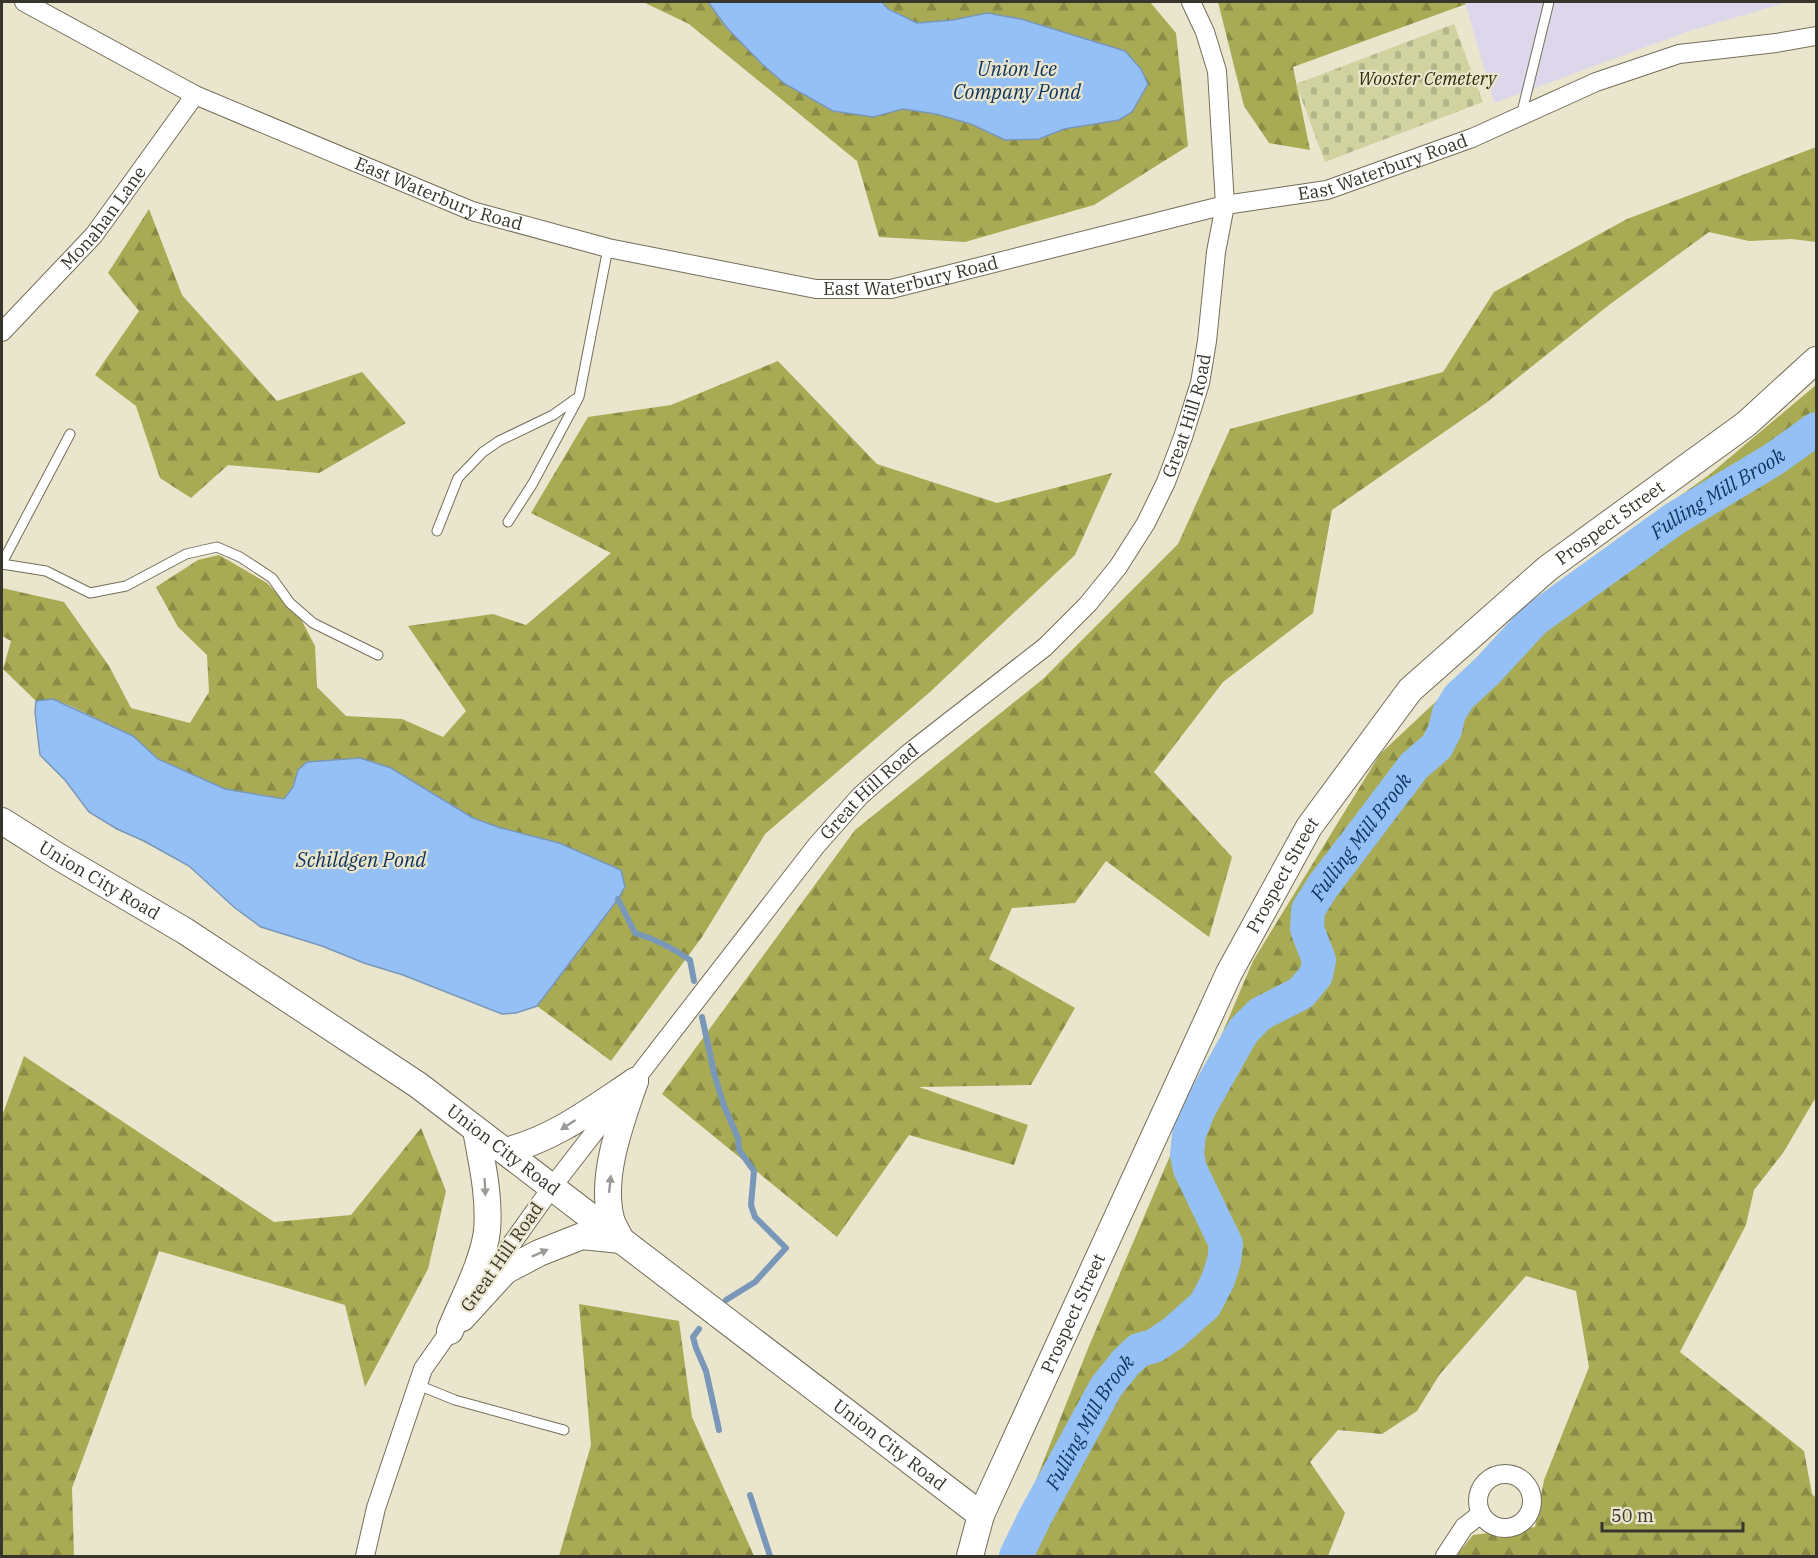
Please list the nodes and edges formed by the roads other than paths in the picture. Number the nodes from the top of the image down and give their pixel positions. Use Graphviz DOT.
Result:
graph roads {
  1 [pos="24,2"];
  2 [pos="1191,2"];
  3 [pos="1549,2"];
  4 [pos="1816,36"];
  5 [pos="195,95"];
  6 [pos="1521,116"];
  7 [pos="1225,204"];
  8 [pos="608,248"];
  9 [pos="2,332"];
  10 [pos="1816,360"];
  11 [pos="579,397"];
  12 [pos="70,434"];
  13 [pos="508,522"];
  14 [pos="437,531"];
  15 [pos="2,563"];
  16 [pos="378,654"];
  17 [pos="2,820"];
  18 [pos="635,1081"];
  19 [pos="476,1130"];
  20 [pos="505,1152"];
  21 [pos="552,1187"];
  22 [pos="621,1240"];
  23 [pos="450,1331"];
  24 [pos="418,1385"];
  25 [pos="564,1430"];
  26 [pos="1481,1514"];
  27 [pos="981,1515"];
  28 [pos="365,1557"];
  29 [pos="970,1557"];
  30 [pos="1445,1557"];
  1 -- 5 [label="street, East Waterbury Road"];
  2 -- 7 [label="street, Great Hill Road"];
  3 -- 6 [label="lane"];
  4 -- 6 [label="street, East Waterbury Road"];
  5 -- 8 [label="street, East Waterbury Road"];
  5 -- 9 [label="street, Monahan Lane"];
  6 -- 7 [label="street, East Waterbury Road"];
  7 -- 8 [label="street, East Waterbury Road"];
  7 -- 18 [label="street, Great Hill Road"];
  8 -- 11 [label="lane"];
  10 -- 27 [label="main road, Prospect Street"];
  11 -- 13 [label="lane"];
  11 -- 14 [label="lane"];
  12 -- 15 [label="lane"];
  15 -- 16 [label="lane"];
  17 -- 19 [label="main road, Union City Road"];
  18 -- 20 [label="main road, one-way"];
  18 -- 21 [label="street, Great Hill Road"];
  22 -- 18 [label="main road, one-way"];
  19 -- 20 [label="main road, Union City Road"];
  19 -- 23 [label="main road, one-way"];
  20 -- 21 [label="main road, Union City Road"];
  21 -- 22 [label="main road, Union City Road"];
  21 -- 23 [label="street, Great Hill Road"];
  23 -- 22 [label="main road, one-way"];
  22 -- 27 [label="main road, Union City Road"];
  23 -- 24 [label="street, Great Hill Road"];
  24 -- 25 [label="lane"];
  24 -- 28 [label="street, Great Hill Road"];
  26 -- 30 [label="street"];
  27 -- 29 [label="main road, Prospect Street"];
}
